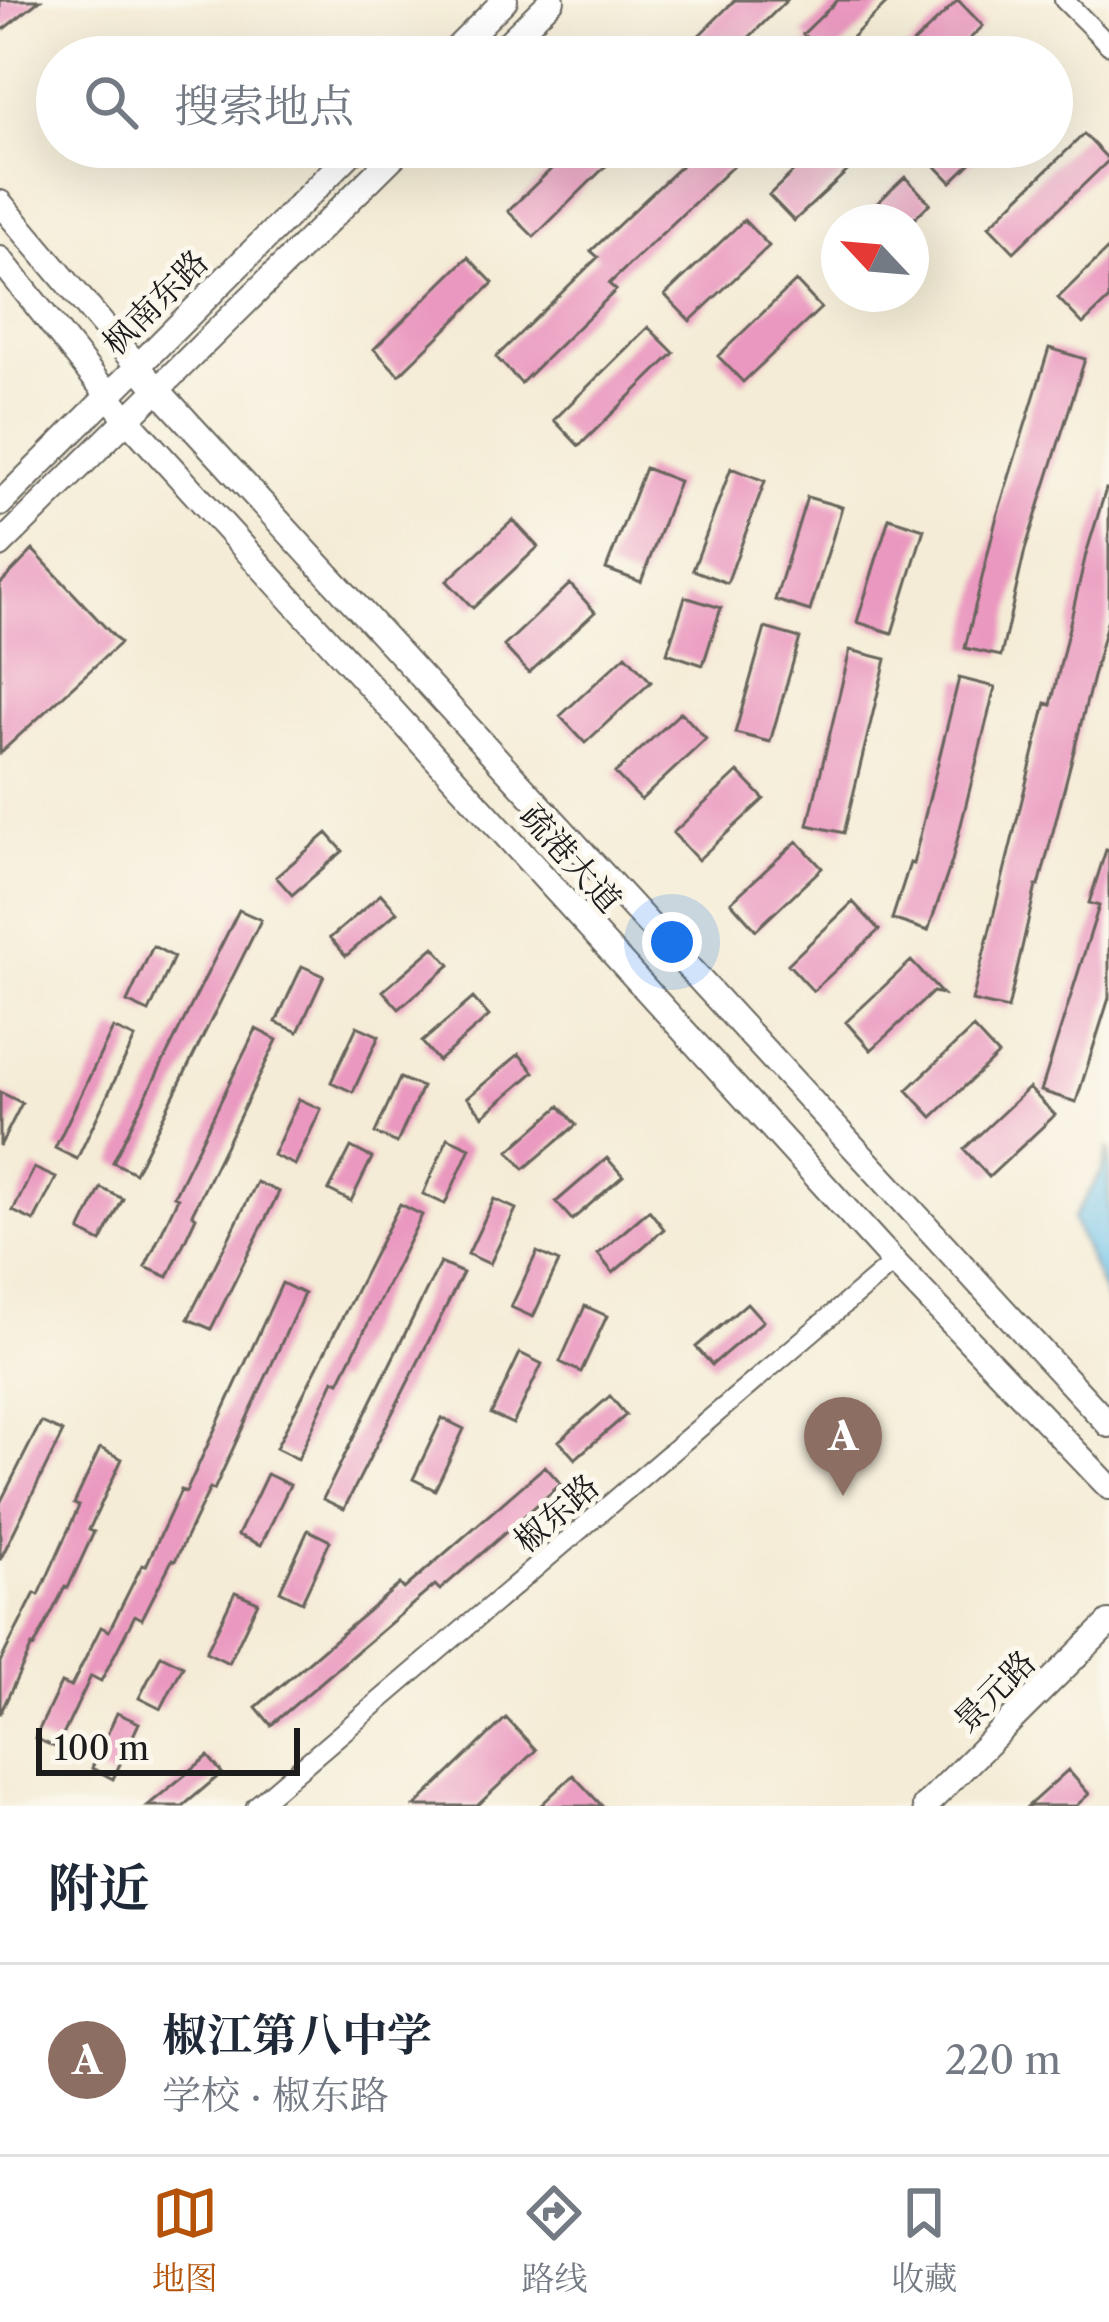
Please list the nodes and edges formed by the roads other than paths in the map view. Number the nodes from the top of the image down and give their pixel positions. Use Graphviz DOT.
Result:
graph roads {
  1 [pos="505,0"];
  2 [pos="552,0"];
  3 [pos="1064,0"];
  4 [pos="469,36"];
  5 [pos="515,36"];
  6 [pos="1109,45"];
  7 [pos="336,168"];
  8 [pos="382,168"];
  9 [pos="0,203"];
  10 [pos="0,260"];
  11 [pos="137,365"];
  12 [pos="157,389"];
  13 [pos="108,396"];
  14 [pos="127,418"];
  15 [pos="0,504"];
  16 [pos="0,545"];
  17 [pos="894,1262"];
  18 [pos="1109,1425"];
  19 [pos="1109,1487"];
  20 [pos="1109,1623"];
  21 [pos="256,1806"];
  22 [pos="925,1806"];
  1 -- 4 [label="main road"];
  2 -- 5 [label="main road"];
  3 -- 6 [label="street"];
  7 -- 11 [label="main road, 枫南东路"];
  8 -- 12 [label="main road"];
  9 -- 11 [label="main road, 疏港大道"];
  10 -- 13 [label="main road, 疏港大道"];
  11 -- 12 [label="main road, 疏港大道"];
  11 -- 13 [label="main road, 枫南东路"];
  12 -- 14 [label="main road"];
  12 -- 18 [label="main road, 疏港大道"];
  13 -- 14 [label="main road, 疏港大道"];
  13 -- 15 [label="main road, 枫南东路"];
  14 -- 16 [label="main road"];
  14 -- 17 [label="main road, 疏港大道"];
  17 -- 19 [label="main road, 疏港大道"];
  17 -- 21 [label="street, 椒东路"];
  20 -- 22 [label="main road, 景元路"];
}
